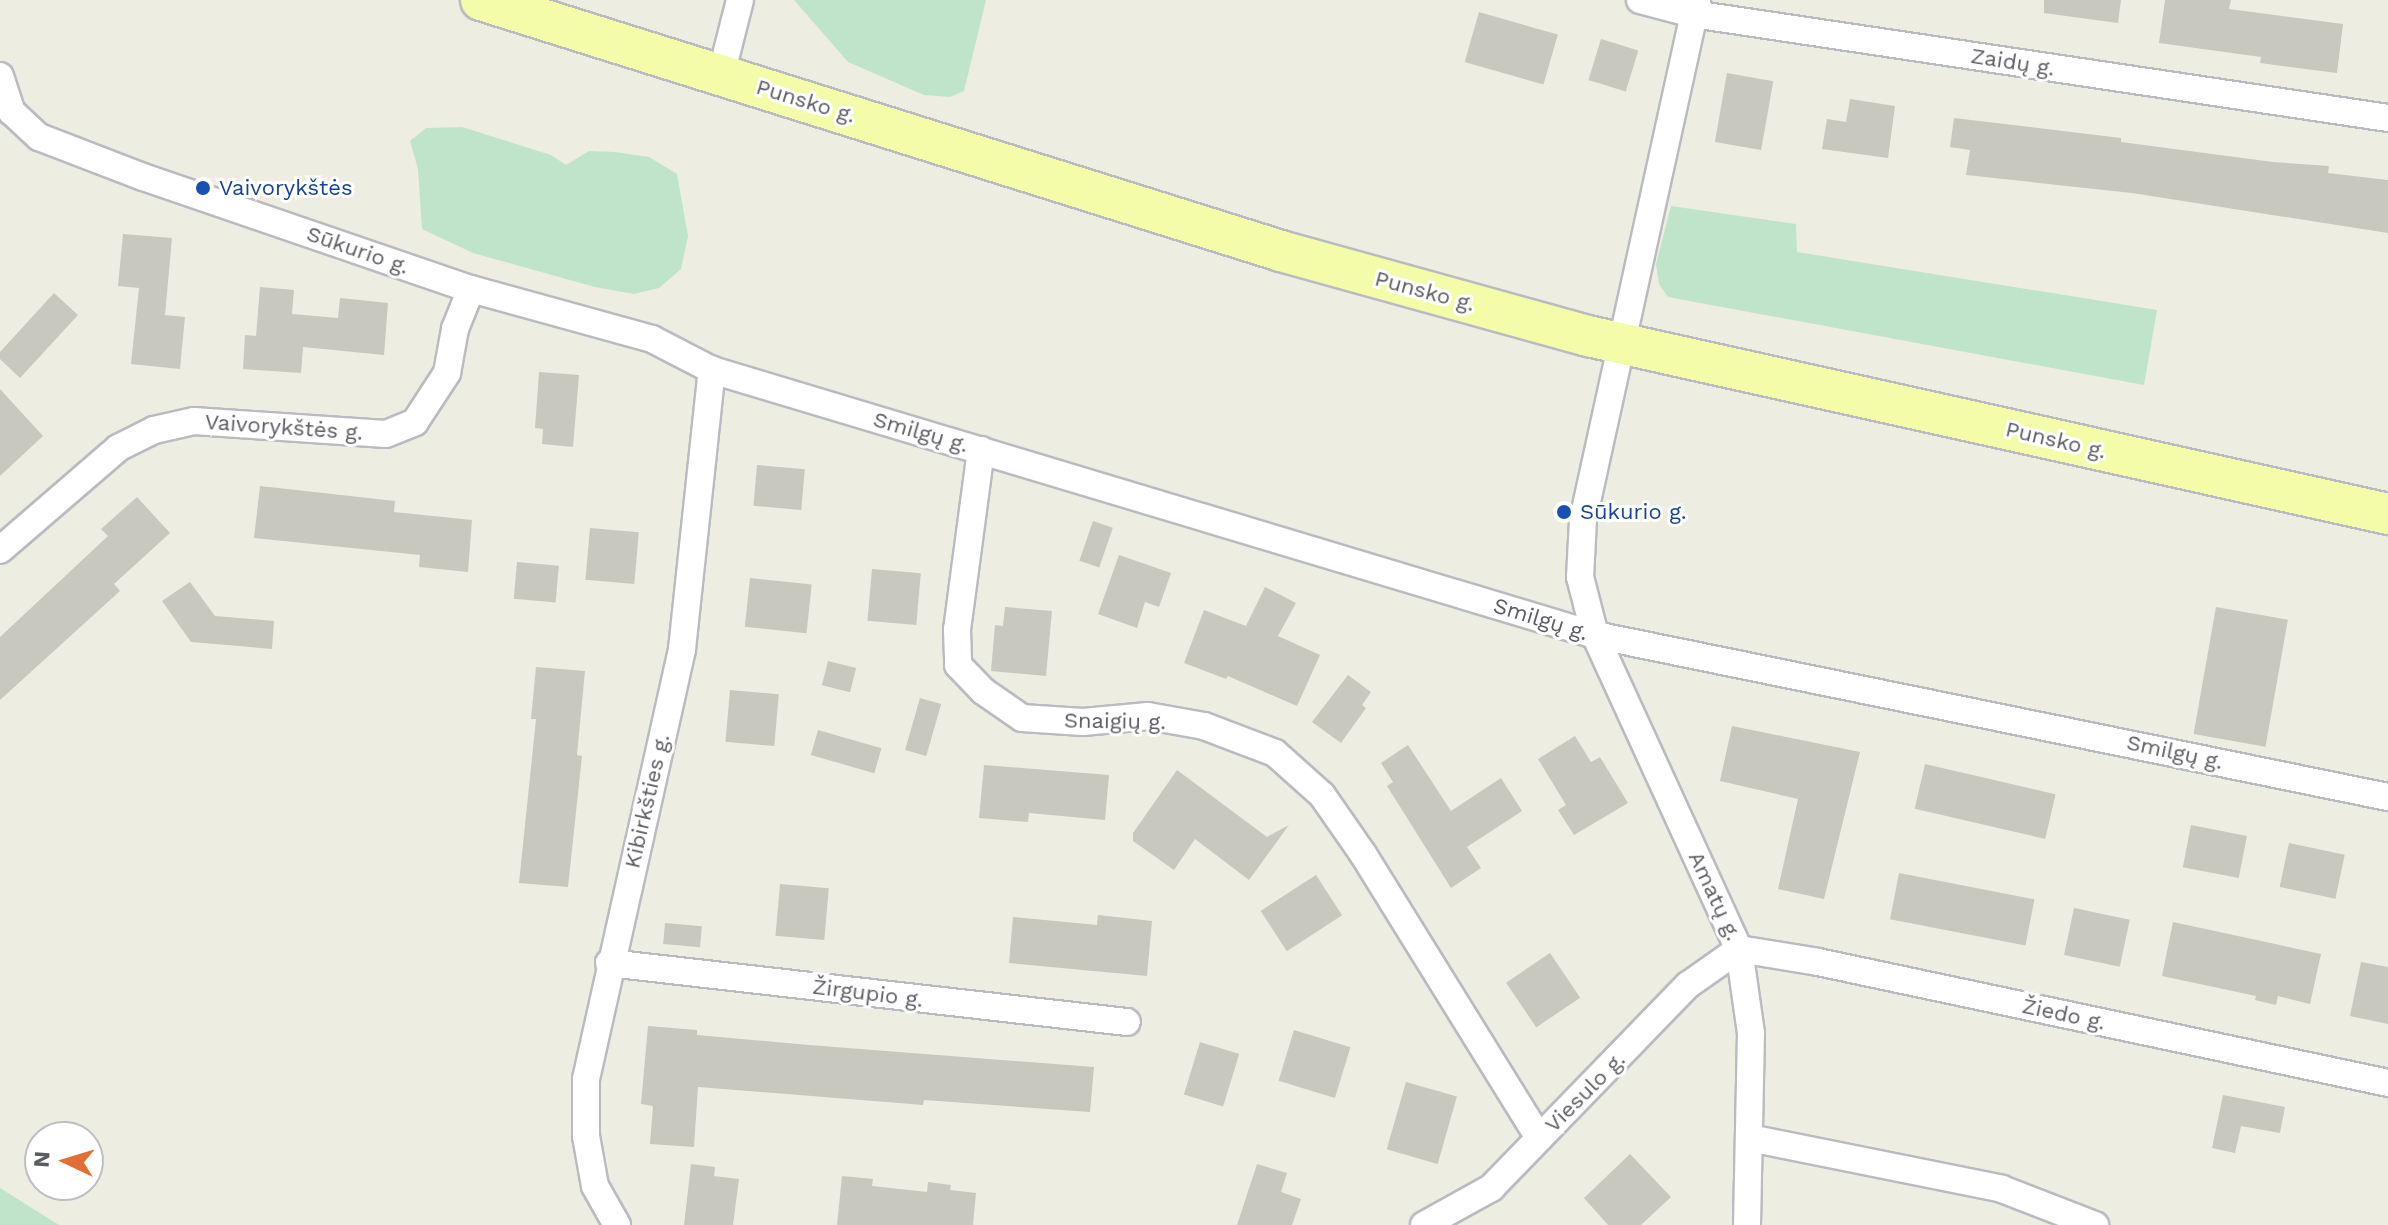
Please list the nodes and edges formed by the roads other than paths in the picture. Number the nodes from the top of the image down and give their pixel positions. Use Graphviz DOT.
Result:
graph roads {
  1 [pos="481,0"];
  2 [pos="740,0"];
  3 [pos="1640,0"];
  4 [pos="1695,7"];
  5 [pos="721,75"];
  6 [pos="0,76"];
  7 [pos="6,115"];
  8 [pos="2388,118"];
  9 [pos="471,289"];
  10 [pos="1623,344"];
  11 [pos="712,370"];
  12 [pos="981,450"];
  13 [pos="2388,514"];
  14 [pos="0,550"];
  15 [pos="1595,635"];
  16 [pos="2388,797"];
  17 [pos="1739,949"];
  18 [pos="609,963"];
  19 [pos="1127,1022"];
  20 [pos="2388,1083"];
  21 [pos="1539,1138"];
  22 [pos="1750,1138"];
  23 [pos="617,1225"];
  24 [pos="1424,1225"];
  25 [pos="1747,1225"];
  26 [pos="2095,1225"];
  1 -- 5 [label="main road, Punsko g."];
  2 -- 5 [label="street"];
  3 -- 4 [label="street, Zaidų g."];
  4 -- 8 [label="street, Zaidų g."];
  4 -- 10 [label="street, Amatų g."];
  5 -- 10 [label="main road, Punsko g."];
  6 -- 7 [label="street, Sūkurio g."];
  7 -- 9 [label="street, Sūkurio g."];
  9 -- 11 [label="street, Sūkurio g."];
  9 -- 14 [label="street, Vaivorykštės g."];
  10 -- 13 [label="main road, Punsko g."];
  10 -- 15 [label="street, Amatų g."];
  11 -- 12 [label="street, Smilgų g."];
  11 -- 18 [label="street, Kibirkšties g."];
  12 -- 15 [label="street, Smilgų g."];
  12 -- 21 [label="street, Snaigių g."];
  15 -- 16 [label="street, Smilgų g."];
  15 -- 17 [label="street, Amatų g."];
  17 -- 20 [label="street, Žiedo g."];
  17 -- 21 [label="street, Viesulo g."];
  17 -- 22 [label="street, Amatų g."];
  18 -- 19 [label="street, Žirgupio g."];
  18 -- 23 [label="street, Kibirkšties g."];
  21 -- 24 [label="street, Viesulo g."];
  22 -- 25 [label="street, Amatų g."];
  22 -- 26 [label="street"];
}
